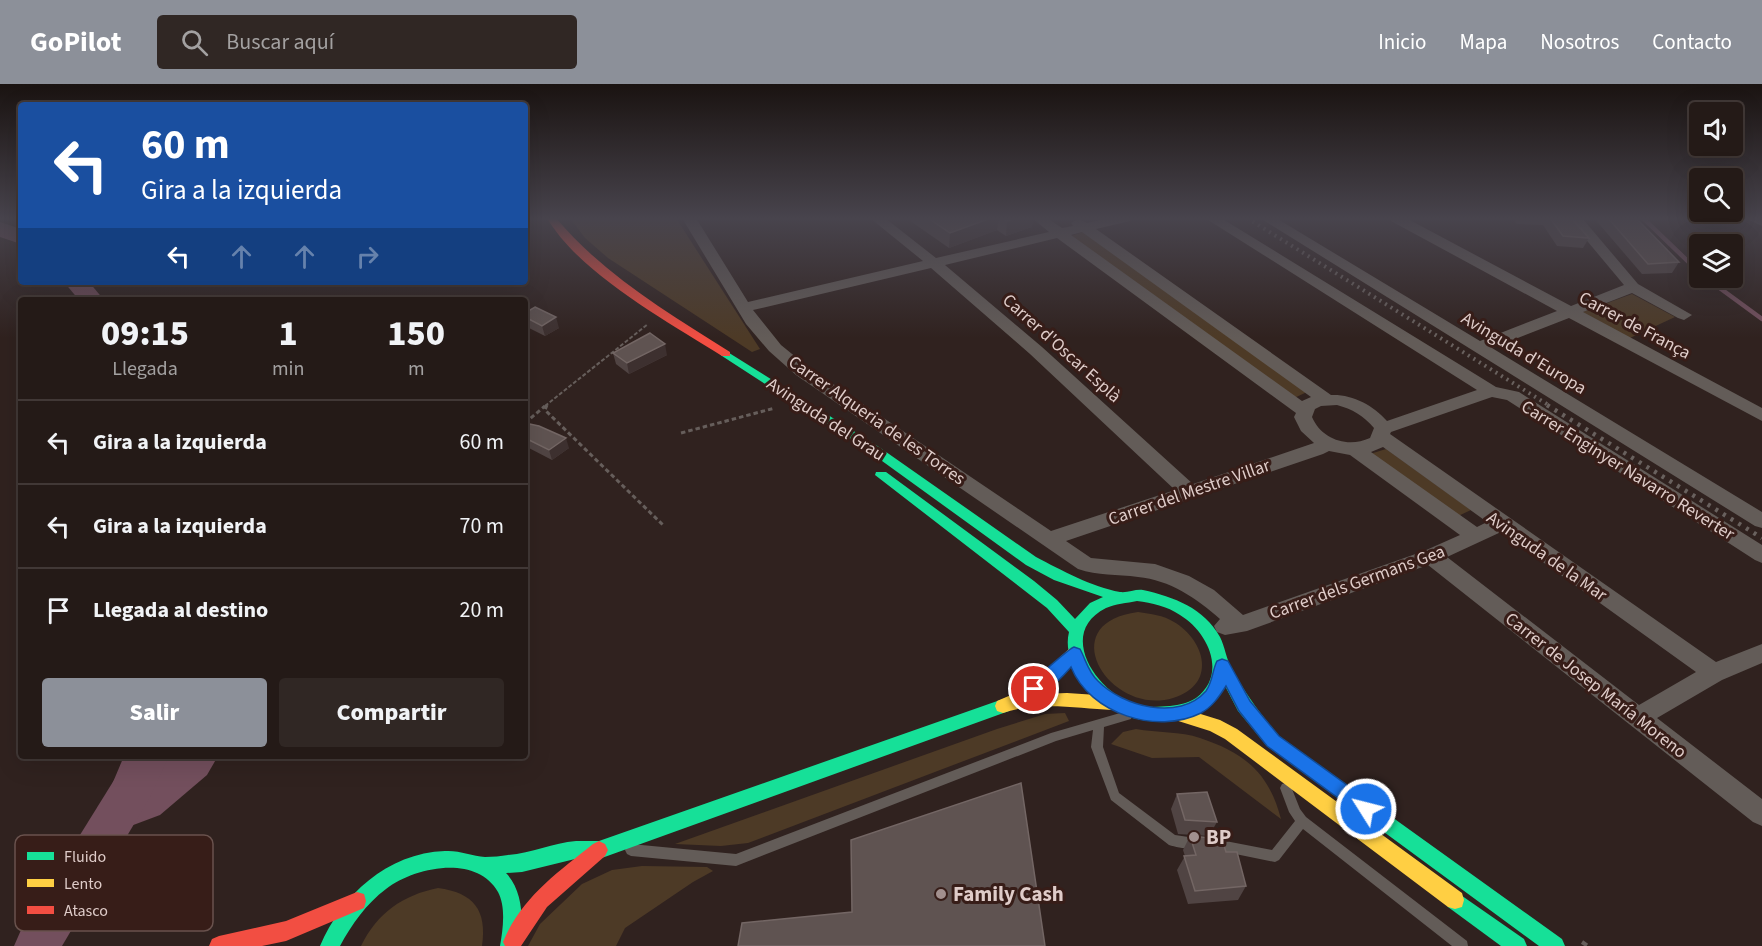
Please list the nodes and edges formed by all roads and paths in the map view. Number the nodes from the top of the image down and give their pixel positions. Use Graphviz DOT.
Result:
graph roads {
  1 [pos="585,258"];
  2 [pos="714,258"];
  3 [pos="930,258"];
  4 [pos="956,258"];
  5 [pos="1095,258"];
  6 [pos="1127,258"];
  7 [pos="1277,258"];
  8 [pos="1332,258"];
  9 [pos="1470,258"];
  10 [pos="1609,258"];
  11 [pos="936,263"];
  12 [pos="1633,287"];
  13 [pos="745,307"];
  14 [pos="1571,313"];
  15 [pos="1684,315"];
  16 [pos="649,322"];
  17 [pos="1478,348"];
  18 [pos="1491,391"];
  19 [pos="1325,399"];
  20 [pos="545,406"];
  21 [pos="778,407"];
  22 [pos="1304,411"];
  23 [pos="1762,415"];
  24 [pos="528,420"];
  25 [pos="681,433"];
  26 [pos="1382,433"];
  27 [pos="1327,443"];
  28 [pos="1354,449"];
  29 [pos="873,469"];
  30 [pos="1188,491"];
  31 [pos="1762,520"];
  32 [pos="1502,524"];
  33 [pos="663,525"];
  34 [pos="1476,536"];
  35 [pos="1050,539"];
  36 [pos="1762,555"];
  37 [pos="1431,556"];
  38 [pos="1118,597"];
  39 [pos="1239,625"];
  40 [pos="1076,630"];
  41 [pos="1208,630"];
  42 [pos="1074,653"];
  43 [pos="1762,653"];
  44 [pos="1222,665"];
  45 [pos="1714,673"];
  46 [pos="1014,702"];
  47 [pos="1112,703"];
  48 [pos="1141,713"];
  49 [pos="1178,714"];
  50 [pos="1637,718"];
  51 [pos="1099,724"];
  52 [pos="1280,771"];
  53 [pos="1762,814"];
  54 [pos="1302,822"];
  55 [pos="603,848"];
  56 [pos="481,866"];
  57 [pos="358,901"];
  58 [pos="219,946"];
  59 [pos="330,946"];
  60 [pos="510,946"];
  61 [pos="1462,946"];
  62 [pos="1517,946"];
  63 [pos="1555,946"];
  1 -- 38 [label="main road, Avinguda del Grau"];
  2 -- 13 [label="street, Carrer Alqueria de les Torres"];
  3 -- 11 [label="street, Carrer d'Oscar Esplà"];
  4 -- 11 [label="street"];
  5 -- 22 [label="street"];
  6 -- 19 [label="street"];
  7 -- 18 [label="street, Carrer Enginyer Navarro Reverter"];
  8 -- 17 [label="street, Avinguda d'Europa"];
  9 -- 14 [label="street, Carrer de França"];
  10 -- 12 [label="street"];
  11 -- 13 [label="street"];
  11 -- 30 [label="street, Carrer d'Oscar Esplà"];
  12 -- 14 [label="street"];
  12 -- 15 [label="street"];
  13 -- 35 [label="street, Carrer Alqueria de les Torres"];
  14 -- 17 [label="street"];
  14 -- 23 [label="street, Carrer de França"];
  16 -- 20 [label="path"];
  17 -- 31 [label="street, Avinguda d'Europa"];
  18 -- 26 [label="street"];
  18 -- 36 [label="street, Carrer Enginyer Navarro Reverter"];
  19 -- 22 [label="street"];
  19 -- 26 [label="street"];
  20 -- 24 [label="path"];
  20 -- 33 [label="path"];
  21 -- 25 [label="path"];
  22 -- 27 [label="street"];
  26 -- 28 [label="street"];
  26 -- 32 [label="street, Avinguda de la Mar"];
  27 -- 28 [label="street"];
  27 -- 30 [label="street, Carrer del Mestre Villar"];
  28 -- 34 [label="street, Avinguda de la Mar"];
  29 -- 40 [label="main road, Avinguda del Grau"];
  30 -- 35 [label="street, Carrer del Mestre Villar"];
  32 -- 34 [label="street, Carrer dels Germans Gea"];
  32 -- 45 [label="street, Avinguda de la Mar"];
  34 -- 37 [label="street, Carrer dels Germans Gea"];
  35 -- 39 [label="street"];
  37 -- 39 [label="street, Carrer dels Germans Gea"];
  37 -- 50 [label="street, Carrer de Josep María Moreno"];
  38 -- 40 [label="main road"];
  38 -- 41 [label="main road"];
  39 -- 41 [label="street, Carrer dels Germans Gea"];
  40 -- 42 [label="main road"];
  41 -- 44 [label="main road"];
  42 -- 46 [label="main road"];
  42 -- 47 [label="main road"];
  43 -- 45 [label="street"];
  44 -- 49 [label="main road"];
  44 -- 63 [label="main road"];
  45 -- 50 [label="street"];
  46 -- 47 [label="main road"];
  46 -- 55 [label="main road"];
  47 -- 48 [label="main road"];
  48 -- 49 [label="main road"];
  48 -- 51 [label="lane"];
  49 -- 52 [label="main road"];
  50 -- 53 [label="street, Carrer de Josep María Moreno"];
  51 -- 54 [label="lane"];
  51 -- 55 [label="lane"];
  52 -- 54 [label="lane"];
  52 -- 62 [label="main road"];
  54 -- 61 [label="lane"];
  55 -- 56 [label="main road"];
  55 -- 60 [label="main road"];
  56 -- 57 [label="main road"];
  56 -- 60 [label="main road"];
  57 -- 58 [label="main road"];
  57 -- 59 [label="main road"];
}
